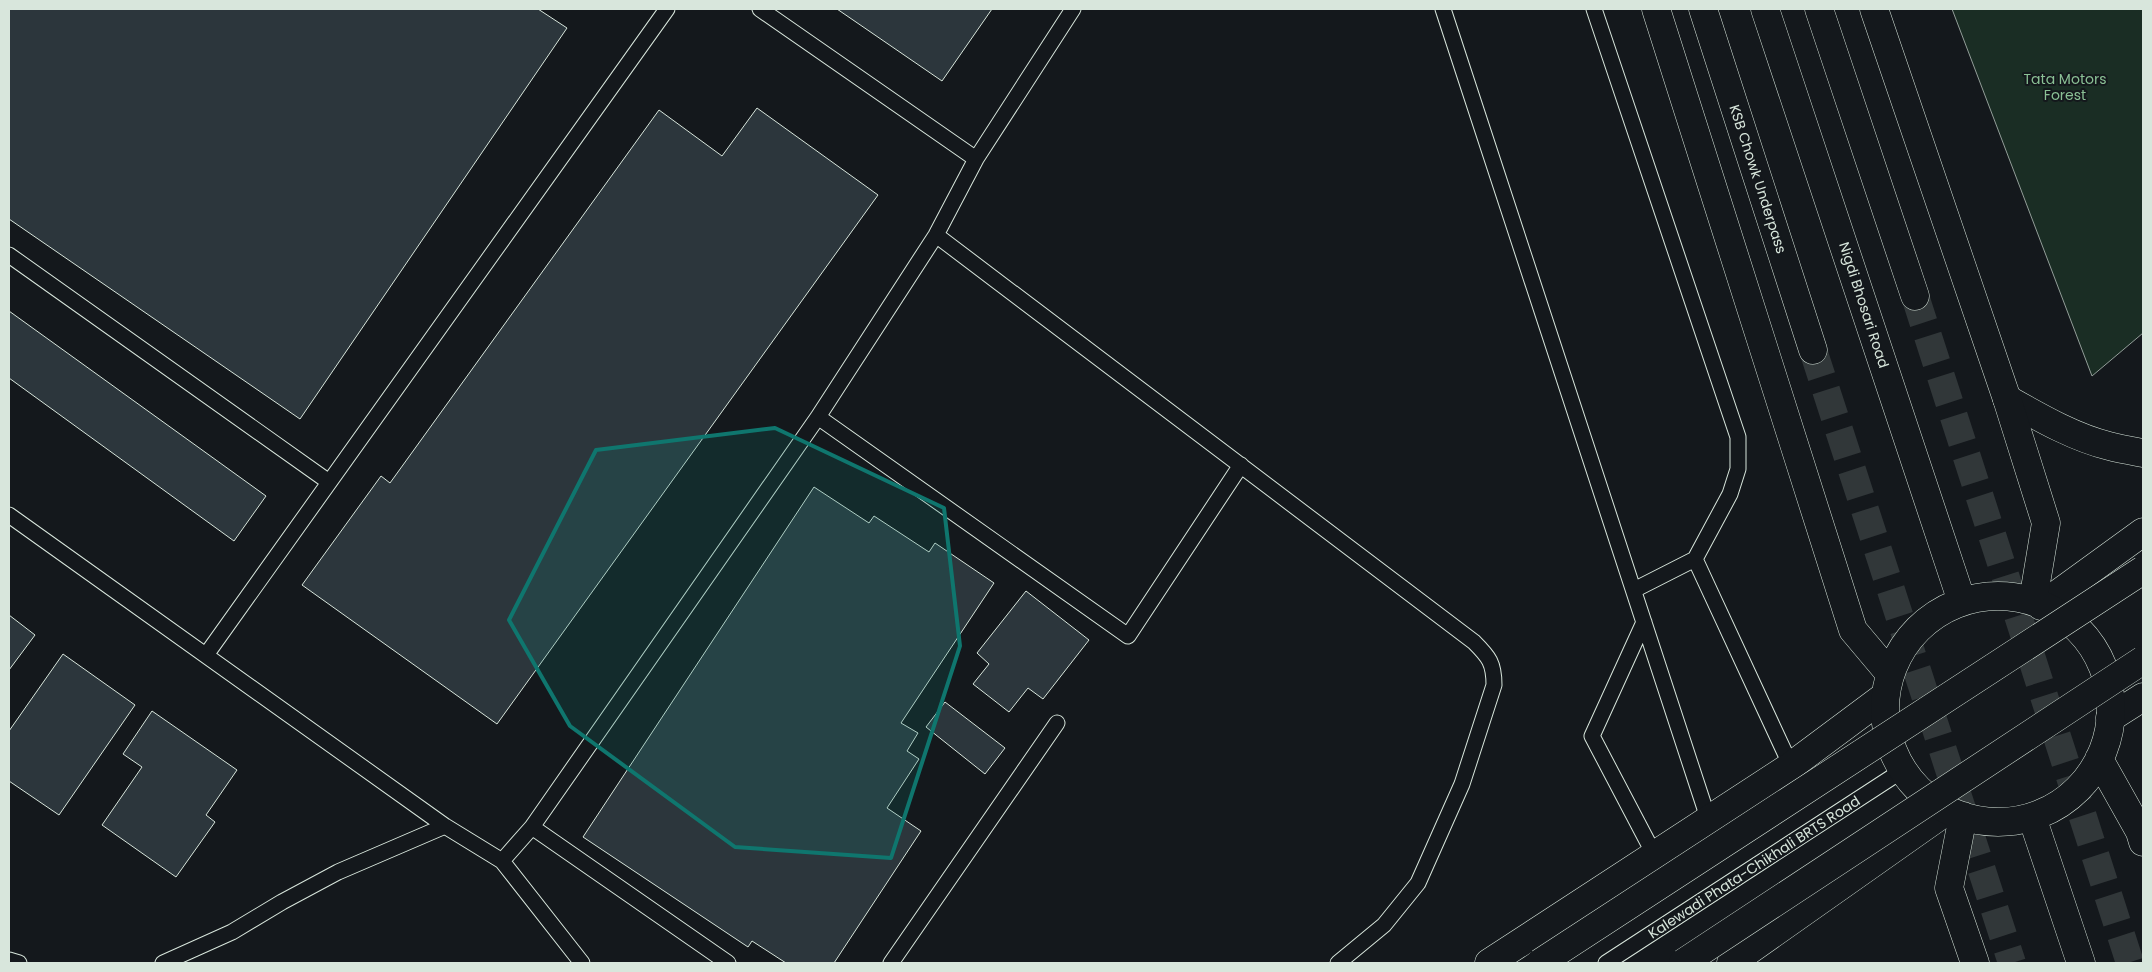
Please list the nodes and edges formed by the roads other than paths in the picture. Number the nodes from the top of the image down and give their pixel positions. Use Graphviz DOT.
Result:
graph roads {
  1 [pos="667,9"];
  2 [pos="760,9"];
  3 [pos="1073,9"];
  4 [pos="1443,9"];
  5 [pos="1594,9"];
  6 [pos="1656,9"];
  7 [pos="1703,9"];
  8 [pos="1765,9"];
  9 [pos="1820,9"];
  10 [pos="1874,9"];
  11 [pos="976,159"];
  12 [pos="936,235"];
  13 [pos="9,255"];
  14 [pos="1915,296"];
  15 [pos="1813,350"];
  16 [pos="2007,399"];
  17 [pos="818,417"];
  18 [pos="2143,453"];
  19 [pos="1241,466"];
  20 [pos="329,482"];
  21 [pos="9,515"];
  22 [pos="2143,532"];
  23 [pos="1695,559"];
  24 [pos="2143,570"];
  25 [pos="1634,590"];
  26 [pos="1962,602"];
  27 [pos="2037,604"];
  28 [pos="1644,622"];
  29 [pos="206,655"];
  30 [pos="2143,660"];
  31 [pos="1888,685"];
  32 [pos="2143,697"];
  33 [pos="2110,718"];
  34 [pos="1057,723"];
  35 [pos="2099,759"];
  36 [pos="1791,766"];
  37 [pos="1903,770"];
  38 [pos="1956,813"];
  39 [pos="2032,817"];
  40 [pos="1709,821"];
  41 [pos="445,826"];
  42 [pos="532,827"];
  43 [pos="2143,842"];
  44 [pos="1656,856"];
  45 [pos="502,861"];
  46 [pos="9,960"];
  47 [pos="19,963"];
  48 [pos="164,963"];
  49 [pos="582,963"];
  50 [pos="728,963"];
  51 [pos="891,963"];
  52 [pos="1338,963"];
  53 [pos="1489,963"];
  54 [pos="1540,963"];
  55 [pos="1606,963"];
  56 [pos="1684,963"];
  57 [pos="1731,963"];
  58 [pos="1976,963"];
  59 [pos="2081,963"];
  1 -- 20 [label="lane"];
  2 -- 11 [label="lane"];
  3 -- 11 [label="lane"];
  4 -- 25 [label="lane"];
  5 -- 23 [label="lane"];
  6 -- 31 [label="main road"];
  7 -- 15 [label="main road, KSB Chowk Underpass"];
  8 -- 26 [label="main road, Nigdi Bhosari Road"];
  9 -- 14 [label="main road"];
  10 -- 16 [label="main road"];
  11 -- 12 [label="lane"];
  12 -- 17 [label="lane"];
  12 -- 19 [label="lane"];
  13 -- 20 [label="lane"];
  16 -- 18 [label="main road"];
  16 -- 27 [label="main road"];
  17 -- 19 [label="lane"];
  17 -- 42 [label="lane"];
  19 -- 52 [label="lane"];
  20 -- 29 [label="lane"];
  21 -- 29 [label="lane"];
  22 -- 27 [label="main road"];
  23 -- 25 [label="lane"];
  23 -- 36 [label="lane"];
  24 -- 54 [label="main road, bridge"];
  25 -- 28 [label="lane"];
  26 -- 27 [label="main road"];
  26 -- 31 [label="main road"];
  27 -- 33 [label="main road"];
  28 -- 40 [label="lane"];
  28 -- 44 [label="lane"];
  29 -- 41 [label="lane"];
  30 -- 56 [label="main road, bridge"];
  31 -- 36 [label="main road"];
  31 -- 37 [label="main road"];
  32 -- 33 [label="main road"];
  33 -- 35 [label="main road"];
  34 -- 51 [label="lane"];
  35 -- 39 [label="main road"];
  35 -- 43 [label="main road"];
  36 -- 40 [label="main road"];
  37 -- 38 [label="main road"];
  37 -- 55 [label="lane, Kalewadi Phata-Chikhali BRTS Road"];
  38 -- 39 [label="main road"];
  38 -- 57 [label="main road"];
  38 -- 58 [label="main road"];
  39 -- 59 [label="main road"];
  40 -- 44 [label="main road"];
  41 -- 45 [label="lane"];
  41 -- 48 [label="lane"];
  42 -- 45 [label="lane"];
  42 -- 50 [label="lane"];
  44 -- 53 [label="main road"];
  45 -- 49 [label="lane"];
  46 -- 47 [label="lane"];
}
